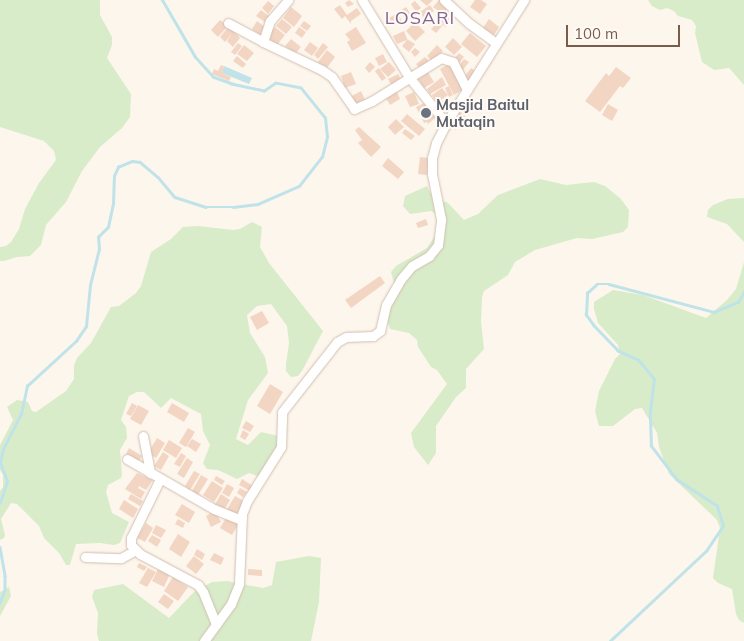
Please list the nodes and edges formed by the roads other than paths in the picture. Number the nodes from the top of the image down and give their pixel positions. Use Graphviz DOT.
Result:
graph roads {
  1 [pos="288,0"];
  2 [pos="362,0"];
  3 [pos="444,0"];
  4 [pos="524,0"];
  5 [pos="228,23"];
  6 [pos="263,42"];
  7 [pos="496,43"];
  8 [pos="410,78"];
  9 [pos="467,90"];
  10 [pos="446,123"];
  11 [pos="143,436"];
  12 [pos="127,459"];
  13 [pos="150,472"];
  14 [pos="160,479"];
  15 [pos="241,520"];
  16 [pos="136,550"];
  17 [pos="84,557"];
  18 [pos="216,625"];
  19 [pos="204,641"];
  1 -- 6 [label="street"];
  2 -- 8 [label="street"];
  3 -- 7 [label="street"];
  4 -- 7 [label="street"];
  5 -- 6 [label="street"];
  6 -- 8 [label="street"];
  7 -- 9 [label="street"];
  8 -- 9 [label="street"];
  8 -- 10 [label="street"];
  9 -- 10 [label="street"];
  10 -- 15 [label="street"];
  11 -- 13 [label="street"];
  12 -- 13 [label="street"];
  13 -- 14 [label="street"];
  14 -- 15 [label="street"];
  14 -- 16 [label="street"];
  15 -- 18 [label="street"];
  16 -- 17 [label="street"];
  16 -- 18 [label="street"];
  18 -- 19 [label="street"];
}
